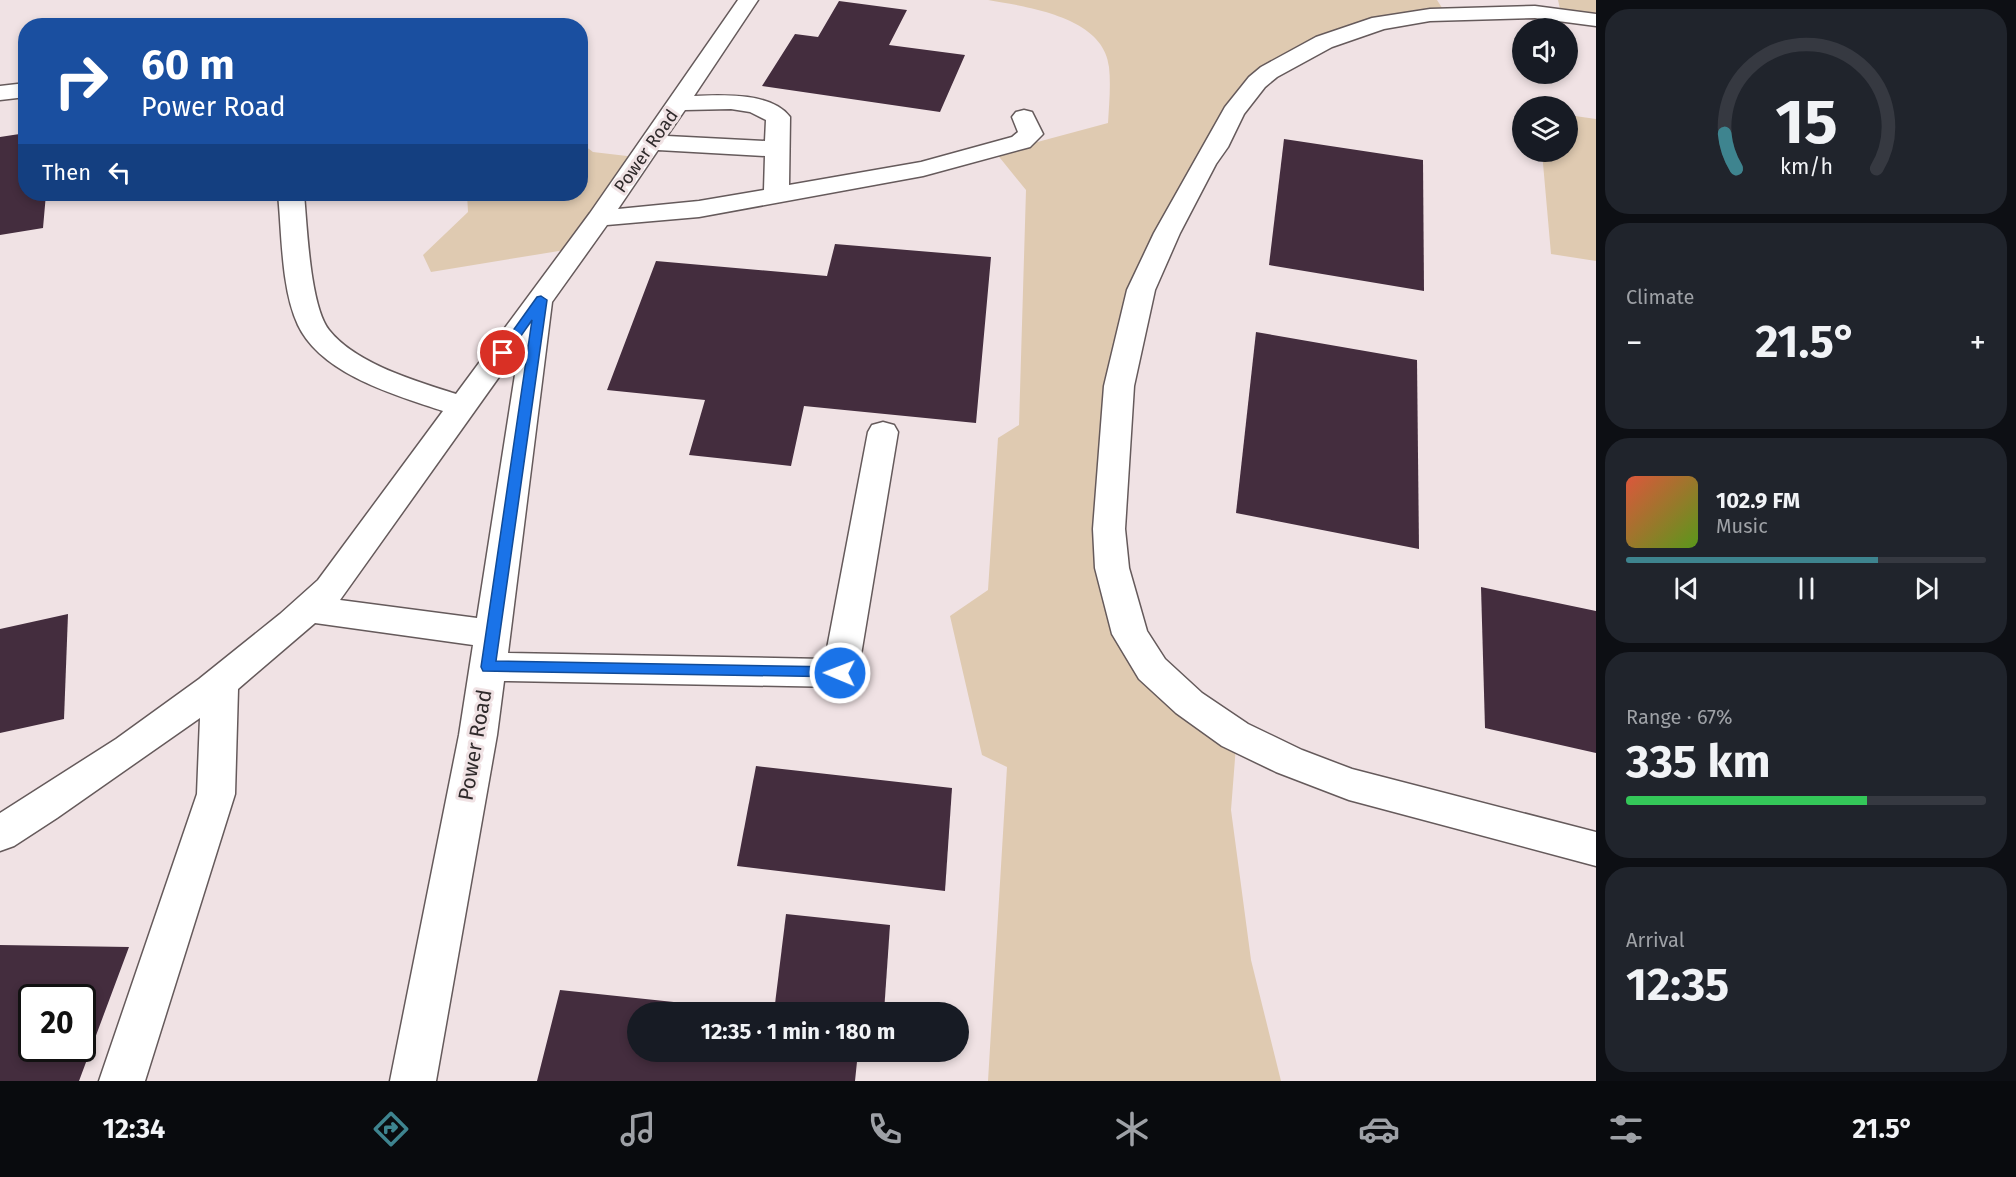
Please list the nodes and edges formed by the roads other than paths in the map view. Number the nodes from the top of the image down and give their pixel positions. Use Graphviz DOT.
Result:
graph roads {
  1 [pos="748,0"];
  2 [pos="1596,20"];
  3 [pos="18,91"];
  4 [pos="0,93"];
  5 [pos="679,103"];
  6 [pos="1024,117"];
  7 [pos="653,142"];
  8 [pos="776,149"];
  9 [pos="776,195"];
  10 [pos="292,201"];
  11 [pos="599,218"];
  12 [pos="541,300"];
  13 [pos="464,407"];
  14 [pos="883,432"];
  15 [pos="309,609"];
  16 [pos="490,650"];
  17 [pos="220,684"];
  18 [pos="0,834"];
  19 [pos="1596,849"];
  20 [pos="122,1081"];
  21 [pos="413,1081"];
  1 -- 5 [label="street, Power Road"];
  2 -- 19 [label="street"];
  3 -- 4 [label="street"];
  5 -- 7 [label="street, Power Road"];
  5 -- 8 [label="street"];
  6 -- 9 [label="street"];
  7 -- 8 [label="street"];
  7 -- 11 [label="street, Power Road"];
  8 -- 9 [label="street"];
  9 -- 11 [label="street"];
  10 -- 13 [label="street"];
  11 -- 12 [label="street, Power Road"];
  12 -- 13 [label="street, Power Road"];
  12 -- 16 [label="street, Power Road"];
  13 -- 15 [label="street, Power Road"];
  14 -- 16 [label="street"];
  15 -- 16 [label="street"];
  15 -- 17 [label="street, Power Road"];
  16 -- 21 [label="street, Power Road"];
  17 -- 18 [label="street, Power Road"];
  17 -- 20 [label="street"];
}
